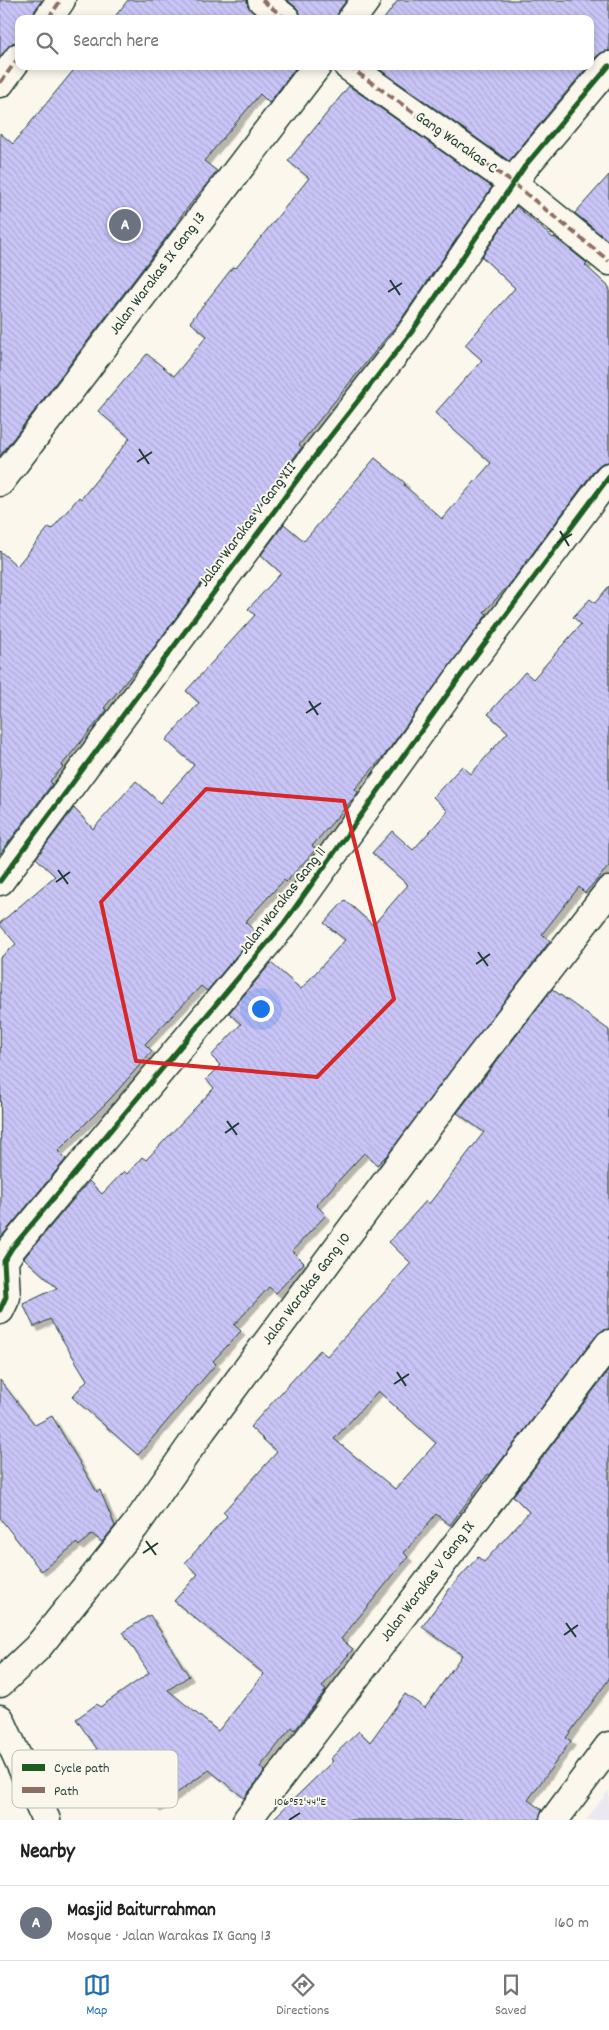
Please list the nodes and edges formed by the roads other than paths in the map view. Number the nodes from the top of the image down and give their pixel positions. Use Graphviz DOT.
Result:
graph roads {
  1 [pos="62,0"];
  2 [pos="262,0"];
  3 [pos="366,0"];
  4 [pos="51,15"];
  5 [pos="281,15"];
  6 [pos="355,15"];
  7 [pos="15,63"];
  8 [pos="609,66"];
  9 [pos="314,70"];
  10 [pos="354,70"];
  11 [pos="0,83"];
  12 [pos="513,183"];
  13 [pos="609,261"];
  14 [pos="609,477"];
  15 [pos="0,482"];
  16 [pos="0,881"];
  17 [pos="609,891"];
  18 [pos="0,1310"];
  19 [pos="609,1344"];
  20 [pos="6,1678"];
  21 [pos="0,1719"];
  22 [pos="609,1746"];
  23 [pos="7,1758"];
  24 [pos="247,1820"];
  25 [pos="554,1820"];
  1 -- 4 [label="street"];
  2 -- 5 [label="street"];
  3 -- 6 [label="street"];
  7 -- 11 [label="street"];
  8 -- 12 [label="street, Jalan Warakas V Gang XII"];
  9 -- 15 [label="street, Jalan Warakas IX Gang 13"];
  10 -- 12 [label="street, Gang Warakas C"];
  12 -- 13 [label="street, Gang Warakas C"];
  12 -- 16 [label="street, Jalan Warakas V Gang XII"];
  14 -- 18 [label="street, Jalan Warakas Gang 11"];
  17 -- 20 [label="street, Jalan Warakas Gang 10"];
  19 -- 24 [label="street, Jalan Warakas V Gang IX"];
  21 -- 23 [label="street"];
  22 -- 25 [label="street"];
}
